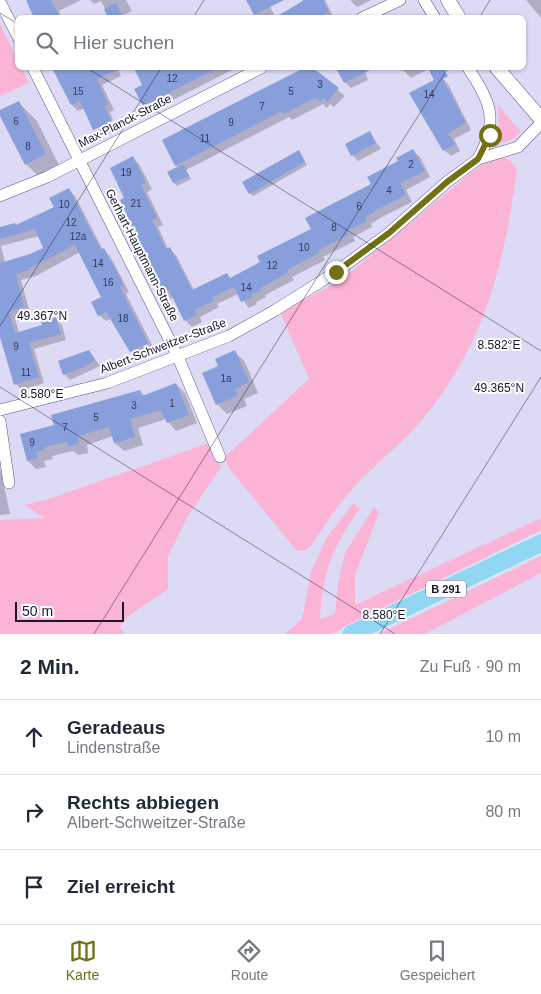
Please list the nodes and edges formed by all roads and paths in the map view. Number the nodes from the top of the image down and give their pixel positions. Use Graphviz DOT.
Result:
graph roads {
  1 [pos="400,0"];
  2 [pos="424,0"];
  3 [pos="448,0"];
  4 [pos="0,2"];
  5 [pos="368,15"];
  6 [pos="433,15"];
  7 [pos="457,15"];
  8 [pos="15,31"];
  9 [pos="34,70"];
  10 [pos="257,70"];
  11 [pos="469,70"];
  12 [pos="499,70"];
  13 [pos="541,119"];
  14 [pos="541,123"];
  15 [pos="478,159"];
  16 [pos="79,160"];
  17 [pos="0,196"];
  18 [pos="178,358"];
  19 [pos="0,410"];
  20 [pos="0,421"];
  21 [pos="220,457"];
  22 [pos="9,483"];
  23 [pos="541,543"];
  24 [pos="351,634"];
  1 -- 5 [label="street"];
  2 -- 6 [label="street"];
  3 -- 7 [label="street"];
  4 -- 8 [label="street"];
  9 -- 16 [label="street, Gerhart-Hauptmann-Straße"];
  10 -- 16 [label="street, Max-Planck-Straße"];
  11 -- 15 [label="street"];
  12 -- 13 [label="street"];
  14 -- 15 [label="street, Albert-Schweitzer-Straße"];
  15 -- 18 [label="street, Albert-Schweitzer-Straße"];
  16 -- 17 [label="street, Max-Planck-Straße"];
  16 -- 18 [label="street, Gerhart-Hauptmann-Straße"];
  18 -- 19 [label="street, Albert-Schweitzer-Straße"];
  18 -- 21 [label="street, Gerhart-Hauptmann-Straße"];
  20 -- 22 [label="street"];
  23 -- 24 [label="main road, B 291"];
}
